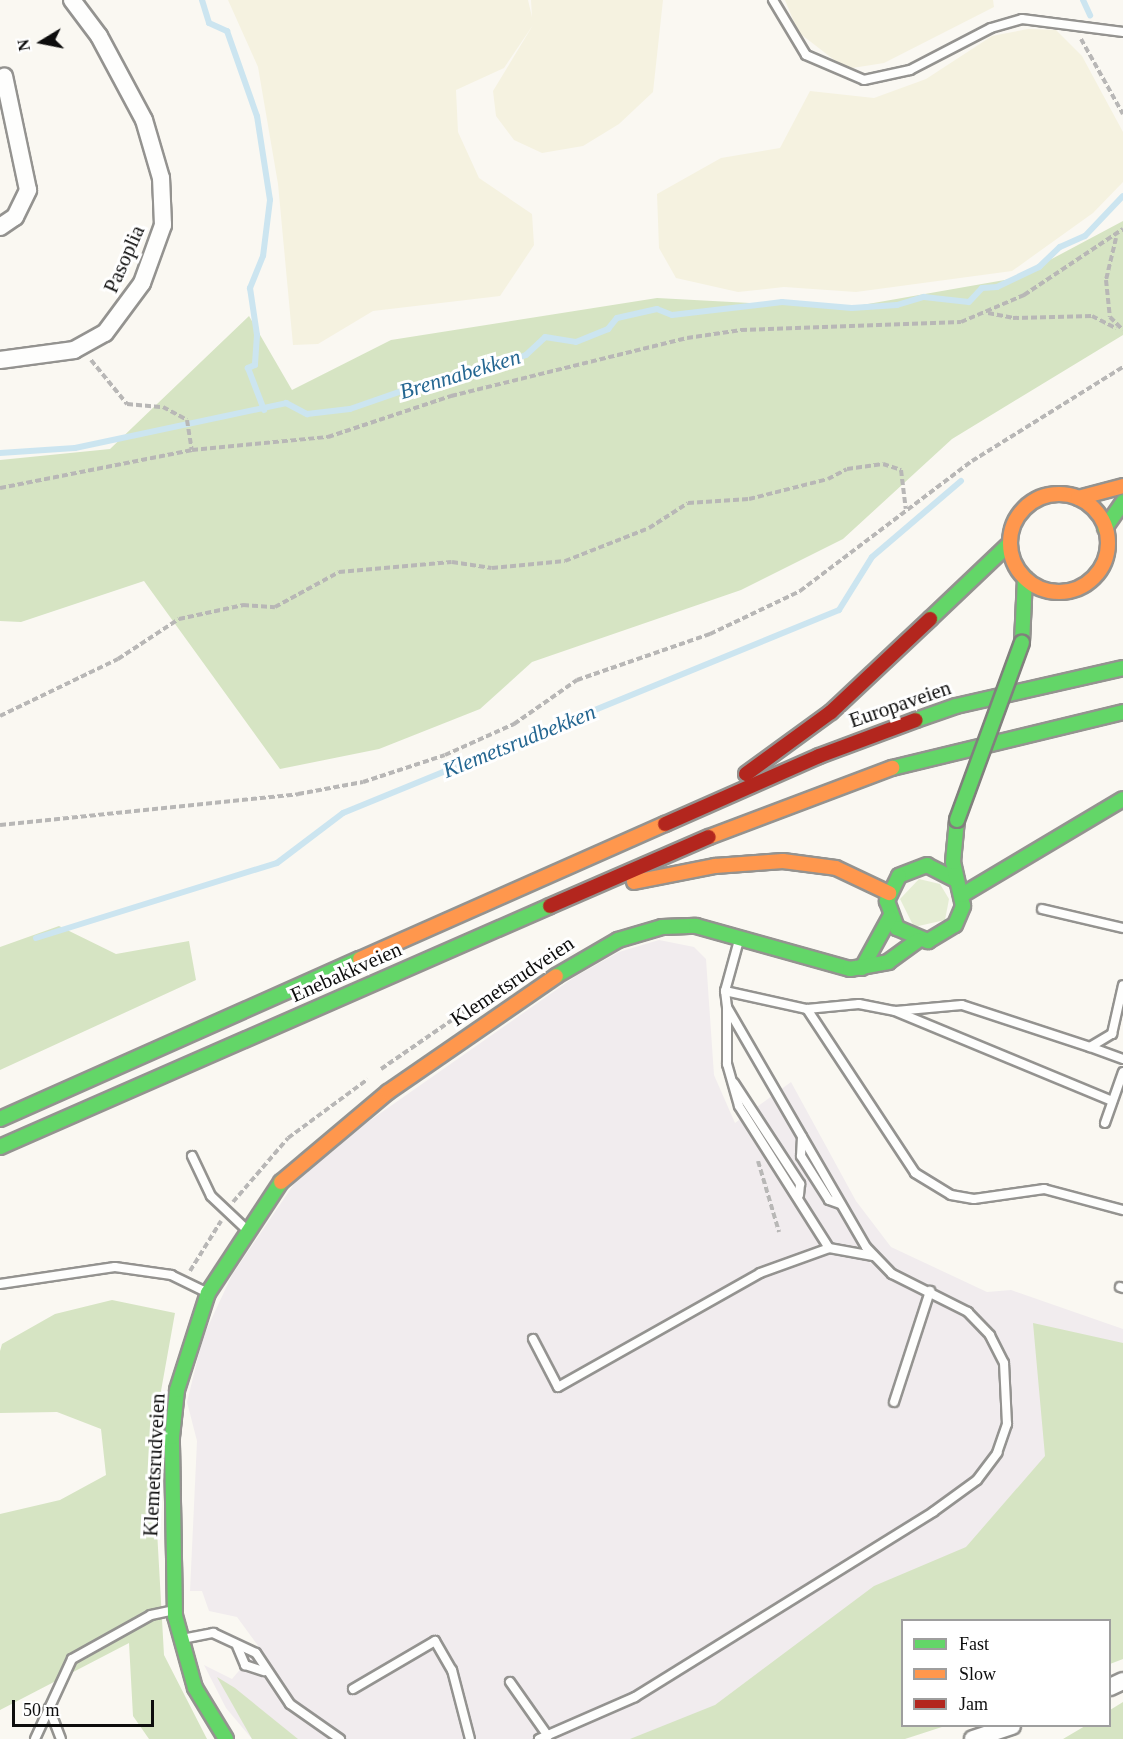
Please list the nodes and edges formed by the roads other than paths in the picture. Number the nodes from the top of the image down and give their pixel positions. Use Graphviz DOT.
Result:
graph roads {
  1 [pos="72,0"];
  2 [pos="773,0"];
  3 [pos="1123,32"];
  4 [pos="4,76"];
  5 [pos="0,226"];
  6 [pos="0,360"];
  7 [pos="1123,486"];
  8 [pos="1078,498"];
  9 [pos="1123,502"];
  10 [pos="1105,528"];
  11 [pos="1010,543"];
  12 [pos="1106,556"];
  13 [pos="1120,575"];
  14 [pos="1025,578"];
  15 [pos="1066,591"];
  16 [pos="1048,610"];
  17 [pos="1037,622"];
  18 [pos="1023,640"];
  19 [pos="1123,668"];
  20 [pos="1119,713"];
  21 [pos="1123,799"];
  22 [pos="700,807"];
  23 [pos="955,824"];
  24 [pos="917,866"];
  25 [pos="954,879"];
  26 [pos="576,893"];
  27 [pos="889,893"];
  28 [pos="962,896"];
  29 [pos="1042,909"];
  30 [pos="890,917"];
  31 [pos="1123,928"];
  32 [pos="740,936"];
  33 [pos="918,940"];
  34 [pos="862,968"];
  35 [pos="1123,985"];
  36 [pos="725,991"];
  37 [pos="727,1007"];
  38 [pos="807,1009"];
  39 [pos="895,1011"];
  40 [pos="1090,1047"];
  41 [pos="1123,1059"];
  42 [pos="1123,1072"];
  43 [pos="1112,1101"];
  44 [pos="0,1119"];
  45 [pos="1105,1123"];
  46 [pos="802,1137"];
  47 [pos="0,1147"];
  48 [pos="192,1156"];
  49 [pos="840,1204"];
  50 [pos="1123,1210"];
  51 [pos="245,1228"];
  52 [pos="829,1248"];
  53 [pos="873,1256"];
  54 [pos="0,1284"];
  55 [pos="930,1291"];
  56 [pos="208,1293"];
  57 [pos="533,1339"];
  58 [pos="894,1402"];
  59 [pos="174,1610"];
  60 [pos="179,1640"];
  61 [pos="237,1646"];
  62 [pos="264,1671"];
  63 [pos="510,1682"];
  64 [pos="353,1689"];
  65 [pos="50,1708"];
  66 [pos="1006,1727"];
  67 [pos="548,1736"];
  68 [pos="35,1739"];
  69 [pos="62,1739"];
  70 [pos="226,1739"];
  71 [pos="340,1739"];
  72 [pos="470,1739"];
  73 [pos="539,1739"];
  74 [pos="973,1739"];
  1 -- 6 [label="street, Pasoplia"];
  2 -- 3 [label="lane"];
  4 -- 5 [label="street"];
  7 -- 8 [label="main road"];
  8 -- 10 [label="main road"];
  8 -- 11 [label="main road"];
  9 -- 10 [label="main road"];
  10 -- 12 [label="main road"];
  11 -- 14 [label="main road"];
  11 -- 22 [label="main road"];
  12 -- 13 [label="main road"];
  12 -- 15 [label="main road"];
  14 -- 15 [label="main road"];
  14 -- 18 [label="main road"];
  15 -- 16 [label="main road"];
  17 -- 18 [label="main road"];
  18 -- 23 [label="main road, bridge"];
  19 -- 22 [label="main road, Europaveien"];
  20 -- 26 [label="main road, Enebakkveien"];
  21 -- 28 [label="main road"];
  22 -- 44 [label="main road, Enebakkveien"];
  23 -- 24 [label="main road"];
  23 -- 25 [label="main road"];
  24 -- 25 [label="main road"];
  24 -- 27 [label="main road"];
  25 -- 28 [label="main road"];
  26 -- 27 [label="main road"];
  26 -- 47 [label="main road, Enebakkveien"];
  27 -- 30 [label="main road"];
  28 -- 33 [label="main road"];
  29 -- 31 [label="lane"];
  30 -- 33 [label="main road"];
  30 -- 34 [label="main road"];
  32 -- 34 [label="main road, Klemetsrudveien"];
  32 -- 36 [label="lane"];
  32 -- 51 [label="main road, Klemetsrudveien"];
  33 -- 34 [label="main road, Klemetsrudveien"];
  35 -- 40 [label="lane"];
  36 -- 37 [label="lane"];
  36 -- 38 [label="lane"];
  37 -- 46 [label="lane"];
  37 -- 52 [label="lane"];
  38 -- 39 [label="lane"];
  38 -- 50 [label="lane"];
  39 -- 40 [label="lane"];
  39 -- 43 [label="lane"];
  40 -- 41 [label="lane"];
  42 -- 43 [label="lane"];
  43 -- 45 [label="lane"];
  46 -- 49 [label="lane"];
  46 -- 49 [label="lane"];
  48 -- 51 [label="lane"];
  49 -- 53 [label="lane"];
  51 -- 56 [label="main road, Klemetsrudveien"];
  52 -- 53 [label="lane"];
  52 -- 57 [label="lane"];
  53 -- 55 [label="lane"];
  54 -- 56 [label="lane"];
  55 -- 58 [label="lane"];
  55 -- 67 [label="lane"];
  56 -- 59 [label="main road, Klemetsrudveien"];
  59 -- 60 [label="main road, Klemetsrudveien"];
  59 -- 65 [label="lane"];
  60 -- 61 [label="lane"];
  60 -- 70 [label="main road, Klemetsrudveien"];
  61 -- 62 [label="lane"];
  61 -- 62 [label="lane"];
  62 -- 71 [label="lane"];
  63 -- 67 [label="lane"];
  64 -- 72 [label="lane"];
  65 -- 68 [label="lane"];
  65 -- 69 [label="lane"];
  66 -- 74 [label="street"];
  67 -- 73 [label="lane"];
}
